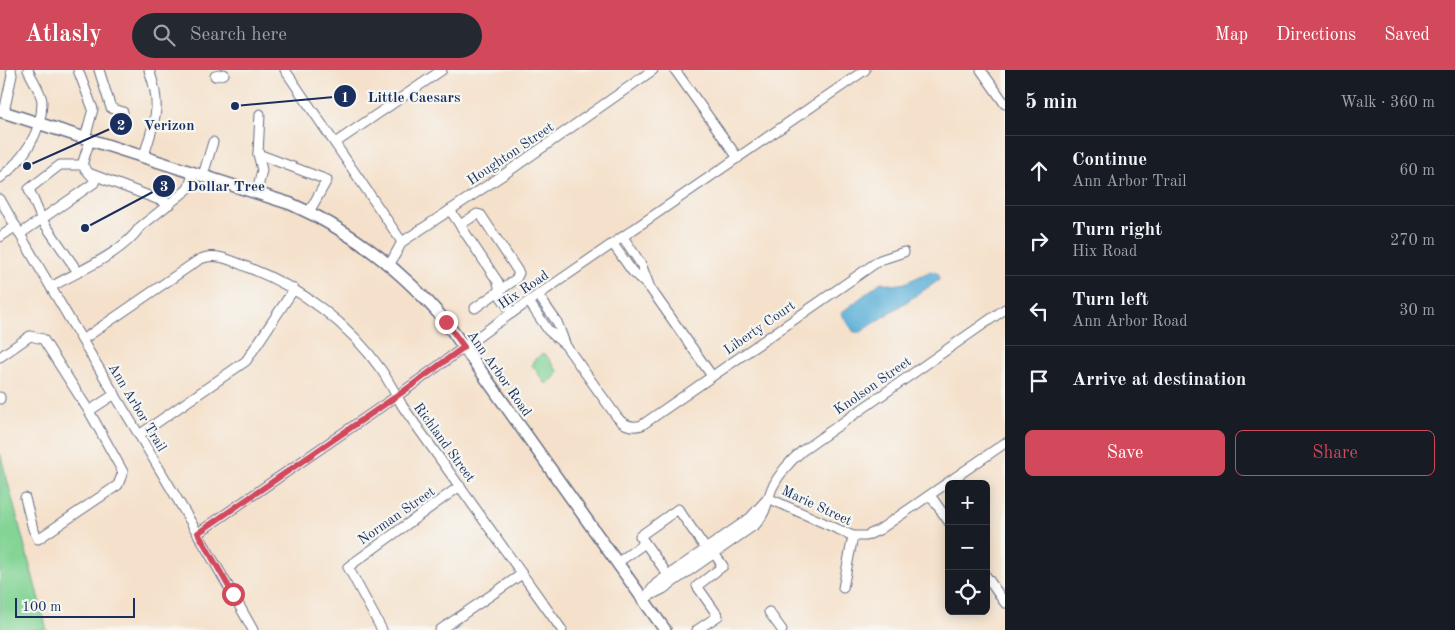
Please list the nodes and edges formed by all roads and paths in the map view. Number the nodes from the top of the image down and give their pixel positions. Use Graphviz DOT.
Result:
graph roads {
  1 [pos="11,70"];
  2 [pos="28,70"];
  3 [pos="78,70"];
  4 [pos="99,70"];
  5 [pos="150,70"];
  6 [pos="285,70"];
  7 [pos="442,70"];
  8 [pos="653,70"];
  9 [pos="675,70"];
  10 [pos="865,70"];
  11 [pos="981,70"];
  12 [pos="1005,104"];
  13 [pos="2,112"];
  14 [pos="123,112"];
  15 [pos="260,114"];
  16 [pos="38,123"];
  17 [pos="88,139"];
  18 [pos="214,142"];
  19 [pos="335,143"];
  20 [pos="258,154"];
  21 [pos="144,156"];
  22 [pos="738,158"];
  23 [pos="82,165"];
  24 [pos="91,174"];
  25 [pos="199,174"];
  26 [pos="0,178"];
  27 [pos="257,192"];
  28 [pos="0,199"];
  29 [pos="170,204"];
  30 [pos="450,210"];
  31 [pos="309,212"];
  32 [pos="42,220"];
  33 [pos="460,225"];
  34 [pos="18,230"];
  35 [pos="0,237"];
  36 [pos="623,237"];
  37 [pos="402,242"];
  38 [pos="613,244"];
  39 [pos="904,252"];
  40 [pos="390,264"];
  41 [pos="78,272"];
  42 [pos="51,287"];
  43 [pos="294,288"];
  44 [pos="650,288"];
  45 [pos="500,290"];
  46 [pos="538,295"];
  47 [pos="529,302"];
  48 [pos="475,308"];
  49 [pos="1005,309"];
  50 [pos="512,313"];
  51 [pos="82,340"];
  52 [pos="566,346"];
  53 [pos="464,347"];
  54 [pos="0,357"];
  55 [pos="712,376"];
  56 [pos="115,394"];
  57 [pos="396,396"];
  58 [pos="89,411"];
  59 [pos="140,435"];
  60 [pos="1005,443"];
  61 [pos="460,486"];
  62 [pos="930,495"];
  63 [pos="25,498"];
  64 [pos="768,498"];
  65 [pos="945,516"];
  66 [pos="198,533"];
  67 [pos="853,536"];
  68 [pos="645,543"];
  69 [pos="710,549"];
  70 [pos="617,562"];
  71 [pos="522,574"];
  72 [pos="669,578"];
  73 [pos="990,581"];
  74 [pos="843,588"];
  75 [pos="643,599"];
  76 [pos="1004,600"];
  77 [pos="769,612"];
  78 [pos="253,630"];
  79 [pos="382,630"];
  80 [pos="440,630"];
  81 [pos="562,630"];
  82 [pos="665,630"];
  83 [pos="697,630"];
  84 [pos="782,630"];
  1 -- 13 [label="street"];
  2 -- 16 [label="street"];
  3 -- 17 [label="street"];
  4 -- 14 [label="street"];
  5 -- 21 [label="street"];
  6 -- 19 [label="street"];
  7 -- 19 [label="street"];
  8 -- 30 [label="street, Houghton Street"];
  9 -- 22 [label="street"];
  10 -- 22 [label="street, Hix Road"];
  11 -- 12 [label="street"];
  13 -- 16 [label="main road, Ann Arbor Road"];
  15 -- 20 [label="street"];
  16 -- 17 [label="main road, Ann Arbor Road"];
  16 -- 26 [label="street"];
  17 -- 21 [label="main road, Ann Arbor Road"];
  17 -- 23 [label="street"];
  18 -- 25 [label="street"];
  19 -- 37 [label="street"];
  20 -- 27 [label="street"];
  20 -- 31 [label="street"];
  21 -- 25 [label="main road, Ann Arbor Road"];
  22 -- 36 [label="street, Hix Road"];
  23 -- 24 [label="street"];
  23 -- 32 [label="street"];
  24 -- 29 [label="street"];
  24 -- 32 [label="street"];
  25 -- 27 [label="main road, Ann Arbor Road"];
  25 -- 29 [label="street"];
  27 -- 31 [label="main road, Ann Arbor Road"];
  28 -- 34 [label="street, Ann Arbor Trail"];
  29 -- 41 [label="street"];
  30 -- 33 [label="street"];
  30 -- 37 [label="street, Houghton Street"];
  31 -- 40 [label="main road, Ann Arbor Road"];
  32 -- 34 [label="street"];
  32 -- 41 [label="street"];
  33 -- 45 [label="street"];
  33 -- 45 [label="street"];
  34 -- 35 [label="street"];
  34 -- 42 [label="street, Ann Arbor Trail"];
  36 -- 38 [label="street, Hix Road"];
  36 -- 44 [label="street"];
  37 -- 40 [label="street, Houghton Street"];
  38 -- 44 [label="street"];
  38 -- 46 [label="street, Hix Road"];
  39 -- 55 [label="street, Liberty Court"];
  40 -- 53 [label="main road, Ann Arbor Road"];
  41 -- 42 [label="street"];
  42 -- 51 [label="street, Ann Arbor Trail"];
  43 -- 51 [label="street, Richland Street"];
  43 -- 57 [label="street, Richland Street"];
  43 -- 59 [label="street"];
  44 -- 55 [label="street"];
  45 -- 48 [label="street"];
  45 -- 50 [label="street"];
  46 -- 47 [label="street, Hix Road"];
  46 -- 52 [label="street"];
  47 -- 50 [label="street, Hix Road"];
  47 -- 52 [label="street"];
  49 -- 64 [label="street, Knolson Street"];
  50 -- 53 [label="street, Hix Road"];
  51 -- 56 [label="street, Ann Arbor Trail"];
  52 -- 55 [label="street, Liberty Court"];
  53 -- 57 [label="street, Hix Road"];
  53 -- 70 [label="main road, Ann Arbor Road"];
  54 -- 58 [label="street"];
  56 -- 58 [label="street"];
  56 -- 59 [label="street, Ann Arbor Trail"];
  57 -- 61 [label="street, Richland Street"];
  57 -- 66 [label="street, Hix Road"];
  58 -- 63 [label="street"];
  59 -- 66 [label="street, Ann Arbor Trail"];
  60 -- 62 [label="street, Marie Street"];
  61 -- 71 [label="street, Richland Street"];
  61 -- 79 [label="street, Norman Street"];
  62 -- 65 [label="street"];
  62 -- 67 [label="street, Marie Street"];
  64 -- 67 [label="street, Marie Street"];
  64 -- 69 [label="street, Knolson Street"];
  66 -- 78 [label="street, Ann Arbor Trail"];
  67 -- 74 [label="street"];
  68 -- 69 [label="street"];
  68 -- 70 [label="street"];
  68 -- 72 [label="street"];
  69 -- 72 [label="street, Knolson Street"];
  69 -- 83 [label="street"];
  70 -- 75 [label="main road, Ann Arbor Road"];
  71 -- 80 [label="street"];
  71 -- 81 [label="street, Richland Street"];
  72 -- 75 [label="street, Knolson Street"];
  73 -- 76 [label="street"];
  75 -- 82 [label="main road, Ann Arbor Road"];
  77 -- 84 [label="street"];
}
